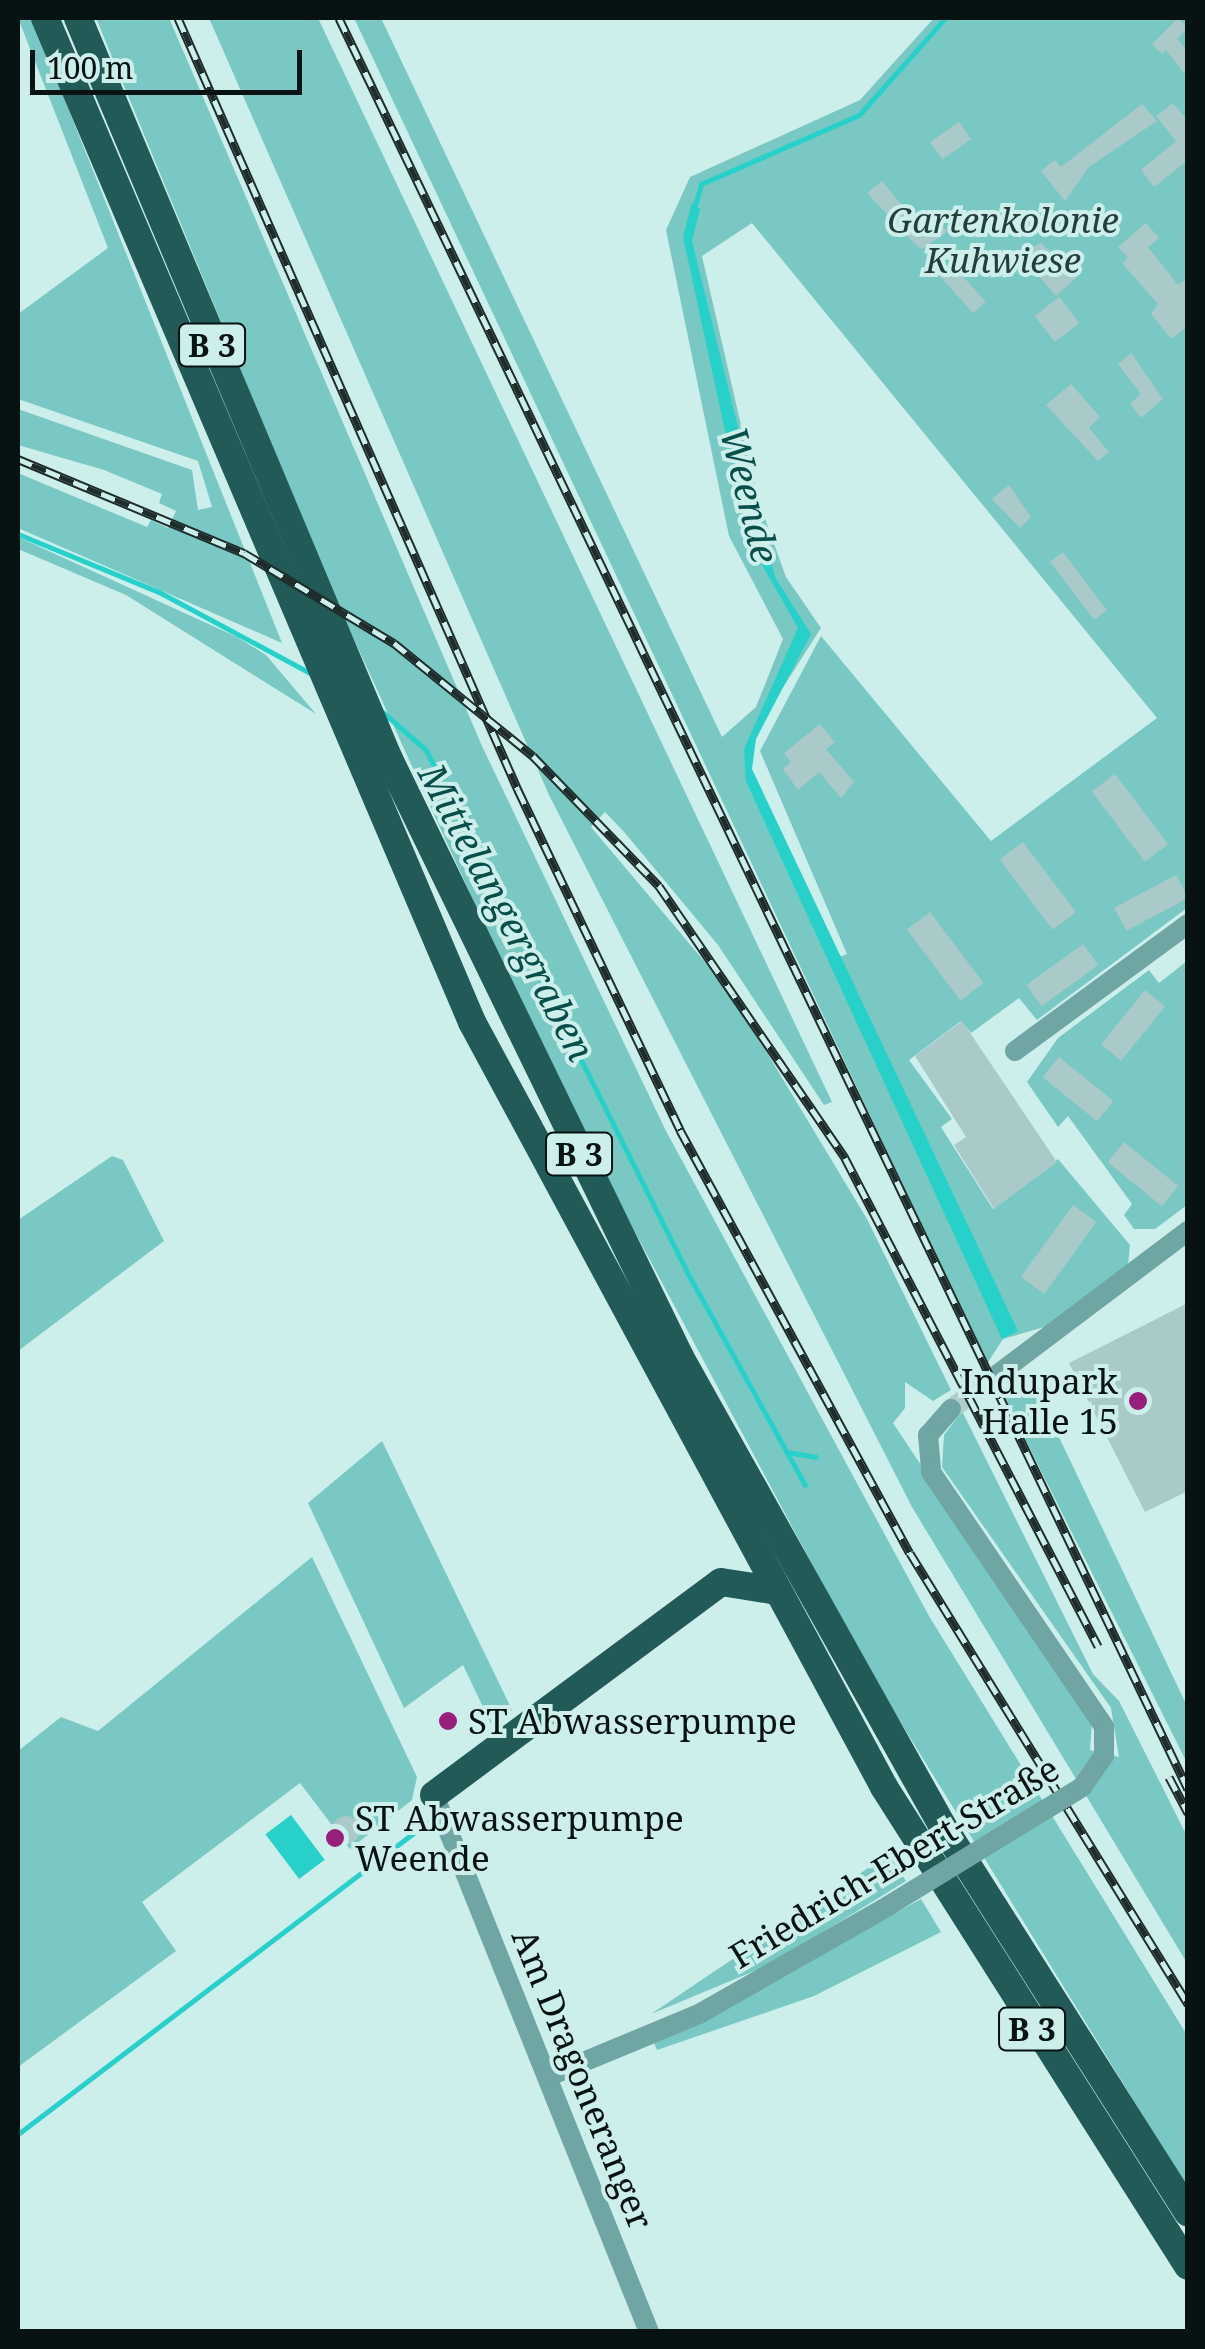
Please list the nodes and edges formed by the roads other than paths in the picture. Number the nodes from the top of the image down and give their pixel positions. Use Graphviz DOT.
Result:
graph roads {
  1 [pos="45,18"];
  2 [pos="78,18"];
  3 [pos="1188,924"];
  4 [pos="1015,1051"];
  5 [pos="1188,1231"];
  6 [pos="998,1374"];
  7 [pos="951,1409"];
  8 [pos="772,1590"];
  9 [pos="434,1795"];
  10 [pos="546,2076"];
  11 [pos="1188,2212"];
  12 [pos="1188,2266"];
  13 [pos="649,2332"];
  1 -- 8 [label="highway, B 3"];
  2 -- 11 [label="highway, B 3"];
  3 -- 4 [label="street"];
  5 -- 6 [label="street"];
  7 -- 10 [label="street, Friedrich-Ebert-Straße, bridge"];
  8 -- 9 [label="highway"];
  8 -- 12 [label="highway, B 3"];
  9 -- 10 [label="street, Am Dragoneranger"];
  10 -- 13 [label="street, Am Dragoneranger"];
}
